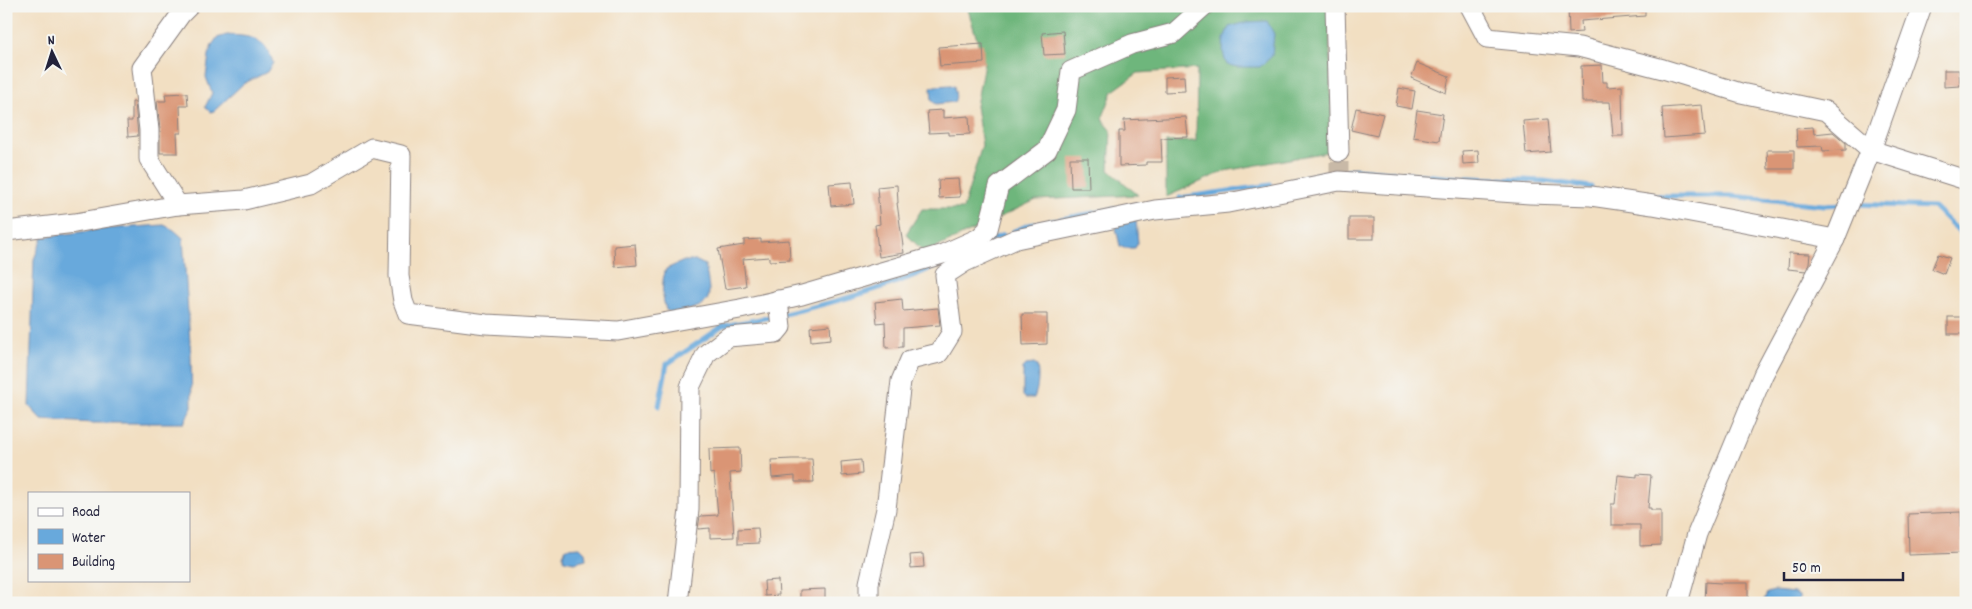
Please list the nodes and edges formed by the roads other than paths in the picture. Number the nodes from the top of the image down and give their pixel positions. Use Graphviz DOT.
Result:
graph roads {
  1 [pos="189,6"];
  2 [pos="1204,6"];
  3 [pos="1335,6"];
  4 [pos="1470,6"];
  5 [pos="1922,6"];
  6 [pos="1871,150"];
  7 [pos="1339,152"];
  8 [pos="1966,180"];
  9 [pos="178,205"];
  10 [pos="6,231"];
  11 [pos="1835,239"];
  12 [pos="778,300"];
  13 [pos="678,603"];
  14 [pos="869,603"];
  15 [pos="1678,603"];
  1 -- 9 [label="street"];
  2 -- 12 [label="street"];
  3 -- 7 [label="street"];
  4 -- 6 [label="street"];
  5 -- 6 [label="street"];
  6 -- 8 [label="street"];
  6 -- 11 [label="street"];
  9 -- 10 [label="street"];
  9 -- 12 [label="street"];
  11 -- 14 [label="street"];
  11 -- 15 [label="street"];
  12 -- 13 [label="street"];
}
